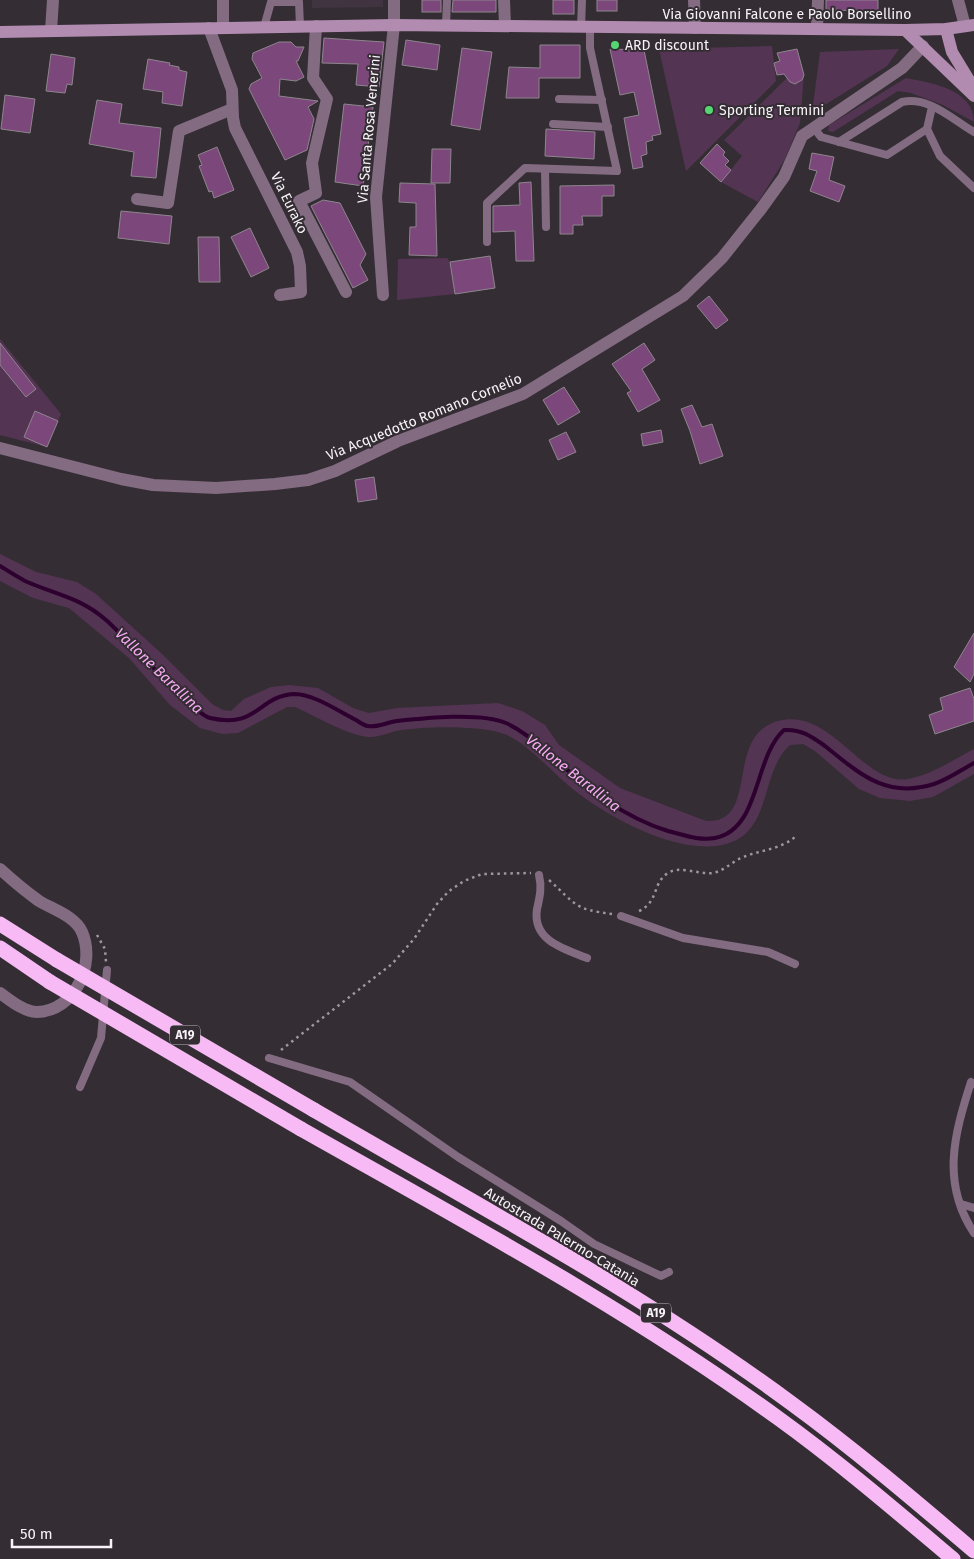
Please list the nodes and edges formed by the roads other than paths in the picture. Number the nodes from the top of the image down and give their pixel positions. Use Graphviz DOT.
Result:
graph roads {
  1 [pos="52,0"];
  2 [pos="223,0"];
  3 [pos="394,0"];
  4 [pos="447,0"];
  5 [pos="504,0"];
  6 [pos="582,0"];
  7 [pos="694,0"];
  8 [pos="818,0"];
  9 [pos="958,0"];
  10 [pos="394,25"];
  11 [pos="300,26"];
  12 [pos="316,26"];
  13 [pos="446,26"];
  14 [pos="505,26"];
  15 [pos="970,26"];
  16 [pos="264,27"];
  17 [pos="586,27"];
  18 [pos="209,28"];
  19 [pos="223,28"];
  20 [pos="695,28"];
  21 [pos="817,28"];
  22 [pos="946,29"];
  23 [pos="904,30"];
  24 [pos="51,31"];
  25 [pos="0,32"];
  26 [pos="923,46"];
  27 [pos="974,88"];
  28 [pos="974,96"];
  29 [pos="559,99"];
  30 [pos="602,100"];
  31 [pos="932,107"];
  32 [pos="232,109"];
  33 [pos="553,124"];
  34 [pos="608,127"];
  35 [pos="814,128"];
  36 [pos="927,129"];
  37 [pos="974,132"];
  38 [pos="839,142"];
  39 [pos="545,169"];
  40 [pos="974,188"];
  41 [pos="137,199"];
  42 [pos="546,227"];
  43 [pos="487,242"];
  44 [pos="346,292"];
  45 [pos="280,295"];
  46 [pos="384,295"];
  47 [pos="0,448"];
  48 [pos="0,869"];
  49 [pos="539,875"];
  50 [pos="0,916"];
  51 [pos="621,916"];
  52 [pos="0,924"];
  53 [pos="0,948"];
  54 [pos="35,949"];
  55 [pos="587,958"];
  56 [pos="795,964"];
  57 [pos="107,970"];
  58 [pos="0,993"];
  59 [pos="269,1058"];
  60 [pos="974,1084"];
  61 [pos="80,1087"];
  62 [pos="961,1204"];
  63 [pos="974,1208"];
  64 [pos="974,1233"];
  65 [pos="669,1272"];
  66 [pos="974,1551"];
  67 [pos="953,1559"];
  1 -- 24 [label="street"];
  2 -- 19 [label="street"];
  3 -- 10 [label="street, Via Santa Rosa Venerini"];
  4 -- 13 [label="lane"];
  5 -- 14 [label="street"];
  6 -- 17 [label="lane"];
  7 -- 20 [label="street"];
  8 -- 21 [label="street"];
  9 -- 15 [label="street"];
  10 -- 12 [label="main road, Via Giovanni Falcone e Paolo Borsellino"];
  10 -- 13 [label="main road, Via Giovanni Falcone e Paolo Borsellino"];
  10 -- 46 [label="street, Via Santa Rosa Venerini"];
  11 -- 12 [label="main road, Via Giovanni Falcone e Paolo Borsellino"];
  11 -- 16 [label="main road, Via Giovanni Falcone e Paolo Borsellino"];
  11 -- 16 [label="lane"];
  12 -- 44 [label="street"];
  13 -- 14 [label="main road, Via Giovanni Falcone e Paolo Borsellino"];
  14 -- 17 [label="main road, Via Giovanni Falcone e Paolo Borsellino"];
  15 -- 22 [label="main road, Via Giovanni Falcone e Paolo Borsellino"];
  16 -- 19 [label="main road, Via Giovanni Falcone e Paolo Borsellino"];
  17 -- 20 [label="main road, Via Giovanni Falcone e Paolo Borsellino"];
  17 -- 30 [label="lane"];
  18 -- 19 [label="main road, Via Giovanni Falcone e Paolo Borsellino"];
  18 -- 24 [label="main road, Via Giovanni Falcone e Paolo Borsellino"];
  18 -- 32 [label="street, Via Eurako"];
  20 -- 21 [label="main road, Via Giovanni Falcone e Paolo Borsellino"];
  21 -- 23 [label="main road, Via Giovanni Falcone e Paolo Borsellino"];
  22 -- 23 [label="main road, Via Giovanni Falcone e Paolo Borsellino"];
  22 -- 27 [label="main road"];
  23 -- 26 [label="main road"];
  24 -- 25 [label="main road, Via Giovanni Falcone e Paolo Borsellino"];
  26 -- 28 [label="main road"];
  26 -- 35 [label="street, Via Acquedotto Romano Cornelio"];
  29 -- 30 [label="lane"];
  30 -- 34 [label="lane"];
  31 -- 36 [label="lane"];
  31 -- 37 [label="lane"];
  31 -- 38 [label="lane"];
  32 -- 41 [label="street"];
  32 -- 45 [label="street, Via Eurako"];
  33 -- 34 [label="lane"];
  34 -- 39 [label="lane"];
  35 -- 38 [label="lane"];
  35 -- 47 [label="street, Via Acquedotto Romano Cornelio"];
  36 -- 38 [label="lane"];
  36 -- 40 [label="lane"];
  39 -- 42 [label="lane"];
  39 -- 43 [label="lane"];
  48 -- 58 [label="street"];
  49 -- 55 [label="lane"];
  50 -- 54 [label="highway"];
  51 -- 56 [label="lane"];
  52 -- 54 [label="highway, A19"];
  53 -- 67 [label="highway, A19, bridge"];
  54 -- 66 [label="highway, Autostrada Palermo-Catania / A19, bridge"];
  57 -- 61 [label="lane"];
  59 -- 65 [label="lane"];
  60 -- 62 [label="lane"];
  62 -- 63 [label="lane"];
  62 -- 64 [label="lane"];
}
